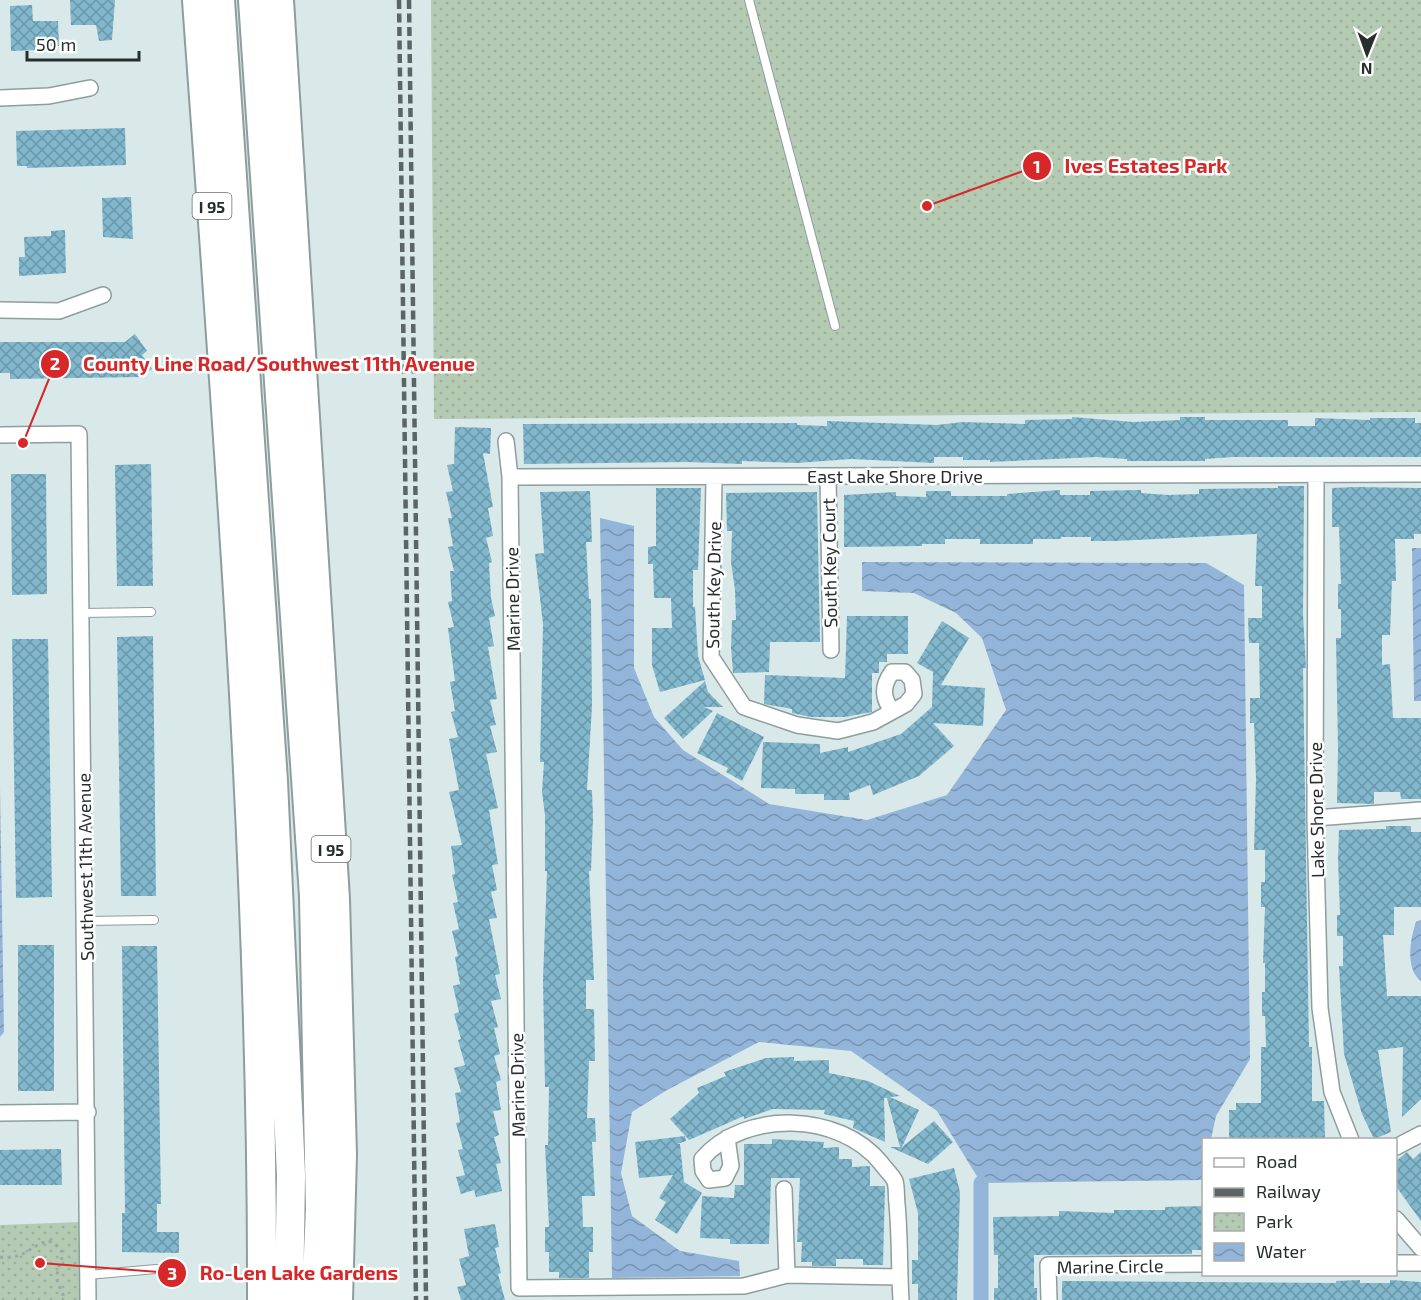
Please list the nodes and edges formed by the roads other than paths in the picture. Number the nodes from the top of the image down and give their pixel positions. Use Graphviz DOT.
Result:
graph roads {
  1 [pos="197,0"];
  2 [pos="220,0"];
  3 [pos="253,0"];
  4 [pos="279,0"];
  5 [pos="749,0"];
  6 [pos="90,88"];
  7 [pos="0,98"];
  8 [pos="103,295"];
  9 [pos="0,310"];
  10 [pos="835,326"];
  11 [pos="0,435"];
  12 [pos="506,441"];
  13 [pos="1421,474"];
  14 [pos="1316,475"];
  15 [pos="828,476"];
  16 [pos="510,477"];
  17 [pos="714,478"];
  18 [pos="151,612"];
  19 [pos="81,613"];
  20 [pos="831,650"];
  21 [pos="892,711"];
  22 [pos="1421,810"];
  23 [pos="1315,818"];
  24 [pos="154,920"];
  25 [pos="85,921"];
  26 [pos="88,1112"];
  27 [pos="0,1113"];
  28 [pos="1421,1134"];
  29 [pos="727,1138"];
  30 [pos="1350,1138"];
  31 [pos="1397,1145"];
  32 [pos="784,1189"];
  33 [pos="1397,1221"];
  34 [pos="1421,1248"];
  35 [pos="1397,1263"];
  36 [pos="1421,1263"];
  37 [pos="1202,1264"];
  38 [pos="156,1269"];
  39 [pos="88,1275"];
  40 [pos="787,1275"];
  41 [pos="899,1277"];
  42 [pos="88,1300"];
  43 [pos="262,1300"];
  44 [pos="289,1300"];
  45 [pos="316,1300"];
  46 [pos="338,1300"];
  47 [pos="901,1300"];
  48 [pos="1048,1300"];
  1 -- 43 [label="highway, I 95"];
  2 -- 44 [label="highway"];
  3 -- 45 [label="highway"];
  4 -- 46 [label="highway, I 95"];
  5 -- 10 [label="lane"];
  6 -- 7 [label="street"];
  8 -- 9 [label="street"];
  11 -- 19 [label="street, Southwest 11th Avenue"];
  12 -- 16 [label="street"];
  13 -- 14 [label="street, East Lake Shore Drive"];
  14 -- 15 [label="street, East Lake Shore Drive"];
  14 -- 23 [label="street, Lake Shore Drive"];
  15 -- 17 [label="street, East Lake Shore Drive"];
  15 -- 20 [label="street, South Key Court"];
  16 -- 17 [label="street, East Lake Shore Drive"];
  16 -- 40 [label="street, Marine Drive"];
  17 -- 21 [label="street, South Key Drive"];
  18 -- 19 [label="lane"];
  19 -- 25 [label="street, Southwest 11th Avenue"];
  22 -- 23 [label="street"];
  23 -- 30 [label="street, Lake Shore Drive"];
  24 -- 25 [label="lane"];
  25 -- 26 [label="street, Southwest 11th Avenue"];
  26 -- 27 [label="street"];
  26 -- 39 [label="street, Southwest 11th Avenue"];
  28 -- 31 [label="street"];
  29 -- 41 [label="street"];
  32 -- 40 [label="street"];
  33 -- 34 [label="street"];
  35 -- 36 [label="street"];
  37 -- 48 [label="street, Marine Circle"];
  38 -- 39 [label="lane"];
  39 -- 42 [label="street, Southwest 11th Avenue"];
  40 -- 41 [label="street, Marine Drive"];
  41 -- 47 [label="street"];
}
